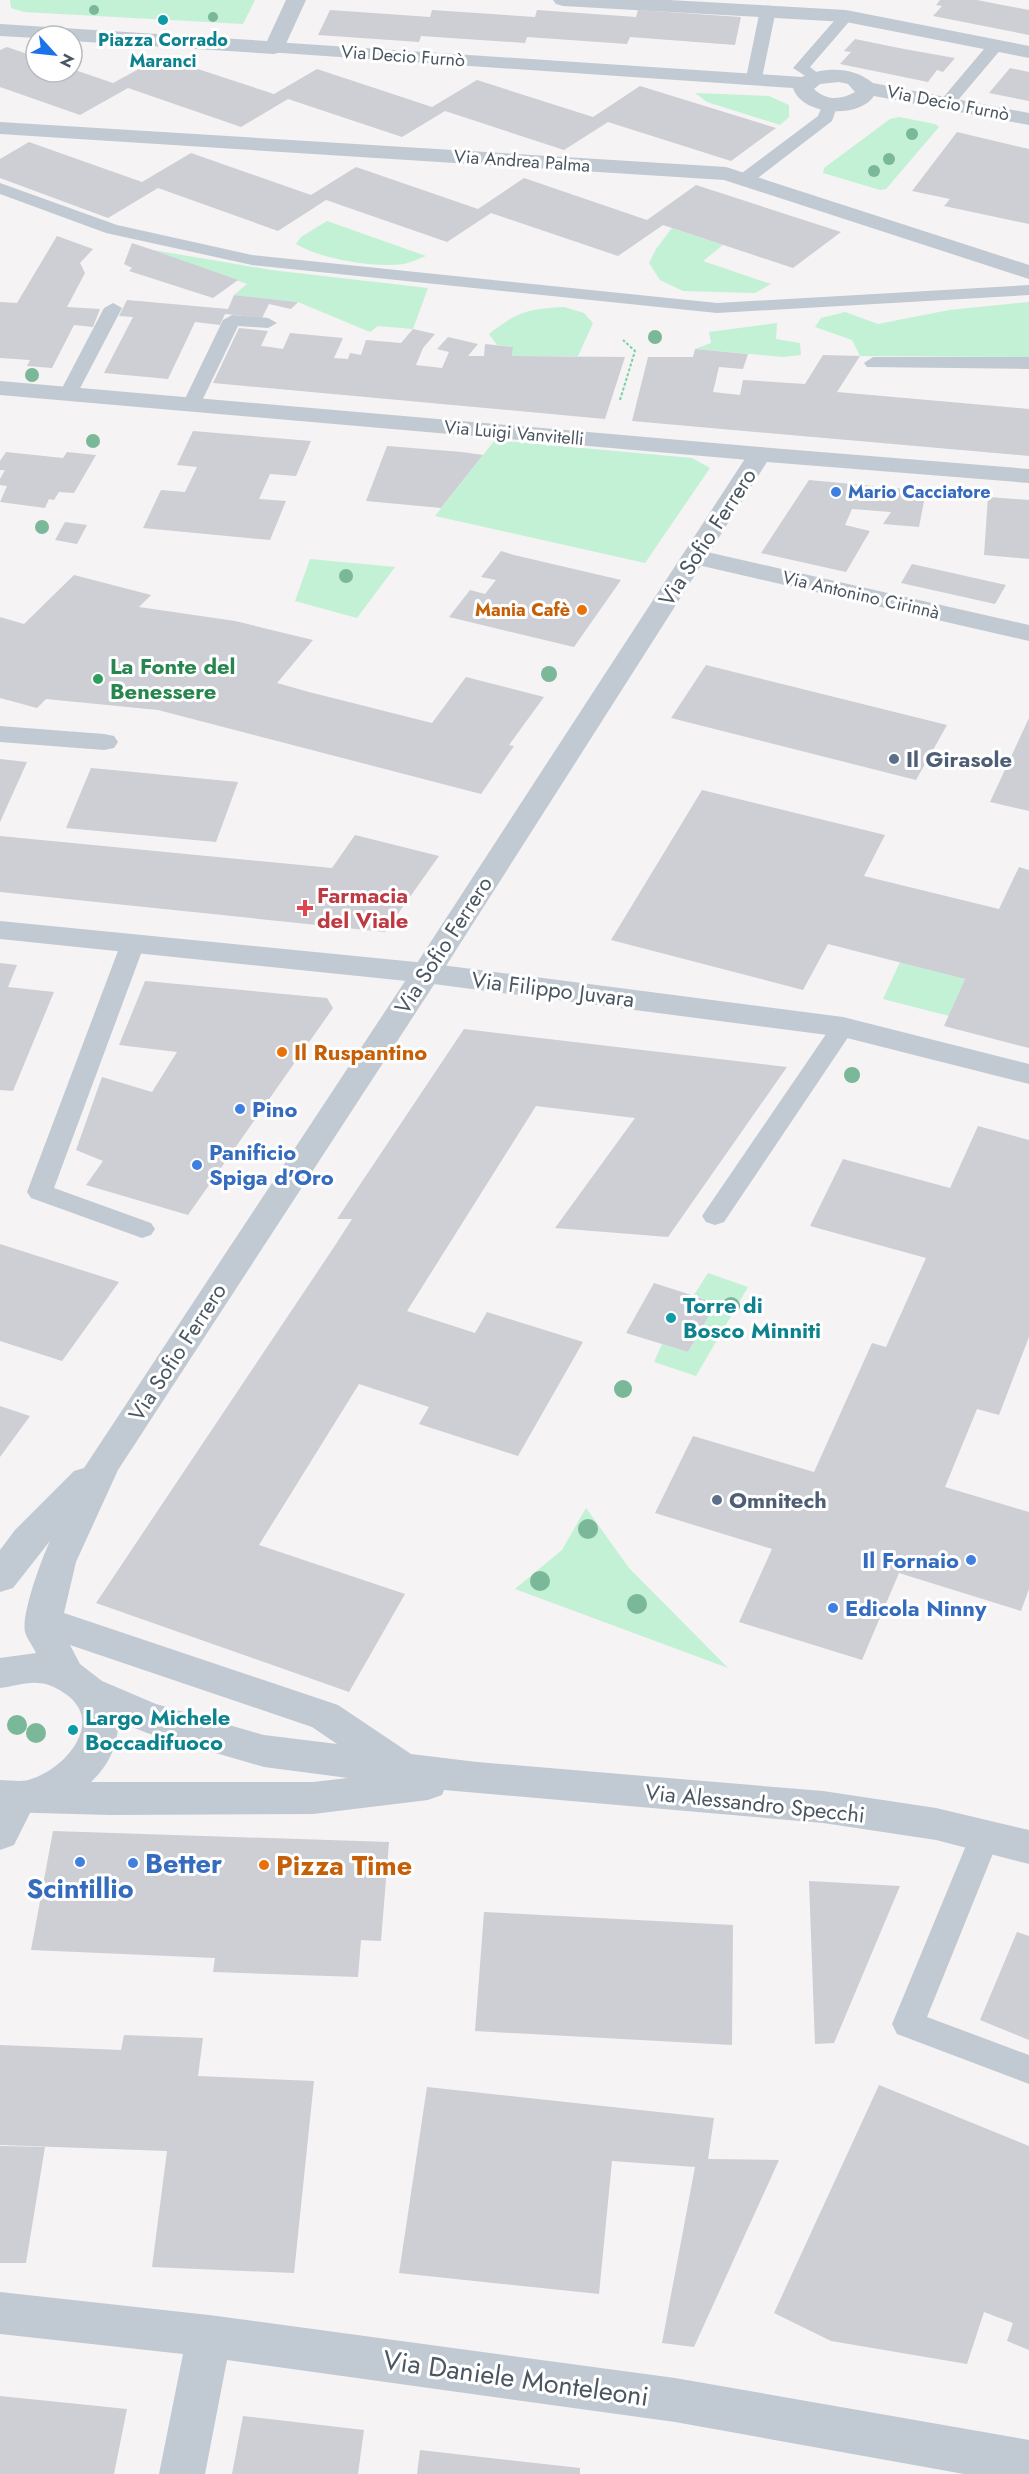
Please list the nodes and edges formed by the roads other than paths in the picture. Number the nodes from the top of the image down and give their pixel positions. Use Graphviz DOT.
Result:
graph roads {
  1 [pos="296,0"];
  2 [pos="563,0"];
  3 [pos="768,10"];
  4 [pos="846,16"];
  5 [pos="0,30"];
  6 [pos="996,45"];
  7 [pos="274,48"];
  8 [pos="1029,52"];
  9 [pos="754,78"];
  10 [pos="811,80"];
  11 [pos="867,89"];
  12 [pos="947,103"];
  13 [pos="830,104"];
  14 [pos="1029,118"];
  15 [pos="0,128"];
  16 [pos="744,180"];
  17 [pos="0,188"];
  18 [pos="1029,272"];
  19 [pos="1029,290"];
  20 [pos="113,308"];
  21 [pos="268,323"];
  22 [pos="873,363"];
  23 [pos="1029,363"];
  24 [pos="0,388"];
  25 [pos="68,394"];
  26 [pos="191,405"];
  27 [pos="760,454"];
  28 [pos="1029,476"];
  29 [pos="694,557"];
  30 [pos="1029,633"];
  31 [pos="0,734"];
  32 [pos="104,742"];
  33 [pos="0,930"];
  34 [pos="133,943"];
  35 [pos="426,973"];
  36 [pos="843,1027"];
  37 [pos="1029,1074"];
  38 [pos="715,1216"];
  39 [pos="142,1229"];
  40 [pos="103,1465"];
  41 [pos="0,1578"];
  42 [pos="44,1621"];
  43 [pos="0,1673"];
  44 [pos="79,1684"];
  45 [pos="403,1768"];
  46 [pos="477,1778"];
  47 [pos="16,1796"];
  48 [pos="0,1833"];
  49 [pos="985,1836"];
  50 [pos="1029,1847"];
  51 [pos="1029,2070"];
  52 [pos="0,2313"];
  53 [pos="209,2336"];
  54 [pos="1029,2463"];
  55 [pos="182,2474"];
  1 -- 7 [label="street"];
  2 -- 3 [label="street"];
  3 -- 4 [label="street"];
  3 -- 9 [label="lane"];
  4 -- 6 [label="street"];
  4 -- 10 [label="lane"];
  5 -- 7 [label="street, Via Decio Furnò"];
  6 -- 8 [label="street"];
  6 -- 12 [label="lane"];
  7 -- 9 [label="street, Via Decio Furnò"];
  9 -- 10 [label="street, Via Decio Furnò"];
  10 -- 11 [label="street, Via Decio Furnò"];
  10 -- 13 [label="street"];
  11 -- 12 [label="street, Via Decio Furnò"];
  11 -- 13 [label="street"];
  12 -- 14 [label="street, Via Decio Furnò"];
  13 -- 16 [label="lane"];
  15 -- 16 [label="street, Via Andrea Palma"];
  16 -- 18 [label="street, Via Andrea Palma"];
  17 -- 19 [label="lane"];
  20 -- 25 [label="lane"];
  21 -- 26 [label="lane"];
  22 -- 23 [label="lane"];
  24 -- 25 [label="street, Via Luigi Vanvitelli"];
  25 -- 26 [label="street, Via Luigi Vanvitelli"];
  26 -- 27 [label="street, Via Luigi Vanvitelli"];
  27 -- 28 [label="street, Via Luigi Vanvitelli"];
  27 -- 29 [label="street, Via Sofio Ferrero"];
  29 -- 30 [label="street, Via Antonino Cirinnà"];
  29 -- 35 [label="street, Via Sofio Ferrero"];
  31 -- 32 [label="street"];
  33 -- 34 [label="street, Via Filippo Juvara"];
  34 -- 35 [label="street, Via Filippo Juvara"];
  34 -- 39 [label="lane"];
  35 -- 36 [label="street, Via Filippo Juvara"];
  35 -- 40 [label="street, Via Sofio Ferrero"];
  36 -- 37 [label="street, Via Filippo Juvara"];
  36 -- 38 [label="lane"];
  40 -- 41 [label="street"];
  40 -- 42 [label="street"];
  42 -- 44 [label="street"];
  42 -- 45 [label="street"];
  43 -- 44 [label="street"];
  44 -- 45 [label="street"];
  44 -- 47 [label="street"];
  45 -- 46 [label="street"];
  46 -- 47 [label="street"];
  46 -- 49 [label="street, Via Alessandro Specchi"];
  47 -- 48 [label="street"];
  49 -- 50 [label="street, Via Alessandro Specchi"];
  49 -- 51 [label="lane"];
  52 -- 53 [label="street, Via Daniele Monteleoni"];
  53 -- 54 [label="street, Via Daniele Monteleoni"];
  53 -- 55 [label="street"];
}
